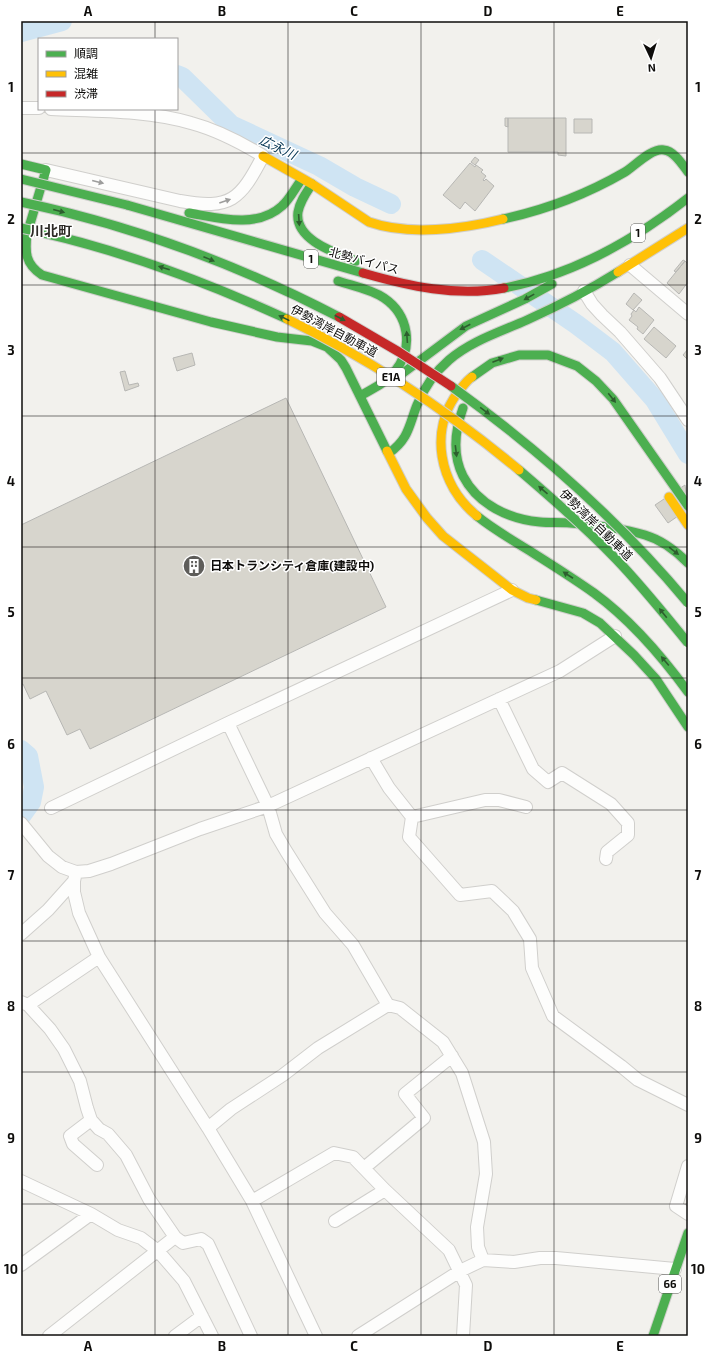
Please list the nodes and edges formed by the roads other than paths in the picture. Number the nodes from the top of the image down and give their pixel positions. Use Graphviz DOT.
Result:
graph roads {
  1 [pos="21,108"];
  2 [pos="38,108"];
  3 [pos="68,110"];
  4 [pos="263,156"];
  5 [pos="21,164"];
  6 [pos="46,170"];
  7 [pos="688,172"];
  8 [pos="302,178"];
  9 [pos="21,180"];
  10 [pos="312,184"];
  11 [pos="686,199"];
  12 [pos="21,202"];
  13 [pos="127,205"];
  14 [pos="164,216"];
  15 [pos="21,228"];
  16 [pos="688,228"];
  17 [pos="241,247"];
  18 [pos="589,261"];
  19 [pos="630,265"];
  20 [pos="329,278"];
  21 [pos="531,282"];
  22 [pos="584,292"];
  23 [pos="688,314"];
  24 [pos="472,394"];
  25 [pos="360,396"];
  26 [pos="688,420"];
  27 [pos="389,453"];
  28 [pos="664,490"];
  29 [pos="688,506"];
  30 [pos="688,525"];
  31 [pos="688,563"];
  32 [pos="512,590"];
  33 [pos="688,603"];
  34 [pos="615,636"];
  35 [pos="688,643"];
  36 [pos="688,692"];
  37 [pos="499,699"];
  38 [pos="228,723"];
  39 [pos="688,727"];
  40 [pos="371,758"];
  41 [pos="268,806"];
  42 [pos="51,808"];
  43 [pos="526,808"];
  44 [pos="412,818"];
  45 [pos="22,823"];
  46 [pos="606,859"];
  47 [pos="75,877"];
  48 [pos="21,934"];
  49 [pos="99,957"];
  50 [pos="25,1003"];
  51 [pos="388,1005"];
  52 [pos="452,1056"];
  53 [pos="688,1105"];
  54 [pos="91,1120"];
  55 [pos="208,1128"];
  56 [pos="97,1165"];
  57 [pos="688,1166"];
  58 [pos="364,1168"];
  59 [pos="21,1182"];
  60 [pos="385,1190"];
  61 [pos="252,1201"];
  62 [pos="91,1214"];
  63 [pos="688,1214"];
  64 [pos="335,1221"];
  65 [pos="688,1233"];
  66 [pos="175,1237"];
  67 [pos="158,1251"];
  68 [pos="483,1260"];
  69 [pos="681,1262"];
  70 [pos="21,1265"];
  71 [pos="460,1272"];
  72 [pos="202,1316"];
  73 [pos="49,1336"];
  74 [pos="175,1336"];
  75 [pos="212,1336"];
  76 [pos="251,1336"];
  77 [pos="316,1336"];
  78 [pos="358,1336"];
  79 [pos="463,1336"];
  80 [pos="653,1336"];
  1 -- 2 [label="street"];
  3 -- 4 [label="street"];
  6 -- 4 [label="street, one-way"];
  4 -- 8 [label="main road"];
  5 -- 6 [label="main road"];
  6 -- 25 [label="main road"];
  7 -- 10 [label="main road"];
  8 -- 10 [label="main road"];
  8 -- 13 [label="main road, 1"];
  9 -- 13 [label="main road, 北勢バイパス / 1, bridge"];
  10 -- 21 [label="main road, one-way"];
  11 -- 18 [label="main road, 北勢バイパス / 1"];
  12 -- 33 [label="main road, 伊勢湾岸自動車道 / E1A, one-way, bridge"];
  13 -- 14 [label="main road, 北勢バイパス / 1"];
  14 -- 17 [label="main road"];
  14 -- 21 [label="main road, 北勢バイパス / 1"];
  35 -- 15 [label="main road, 伊勢湾岸自動車道 / E1A, one-way, bridge"];
  16 -- 19 [label="main road"];
  18 -- 21 [label="main road, 北勢バイパス / 1"];
  18 -- 25 [label="main road, 1, one-way"];
  19 -- 22 [label="main road"];
  19 -- 23 [label="street"];
  25 -- 20 [label="main road, one-way"];
  22 -- 26 [label="street"];
  22 -- 27 [label="main road"];
  24 -- 31 [label="main road, one-way"];
  25 -- 27 [label="main road"];
  27 -- 32 [label="main road"];
  28 -- 30 [label="main road"];
  36 -- 29 [label="main road, one-way"];
  32 -- 34 [label="main road"];
  32 -- 38 [label="street"];
  34 -- 37 [label="street"];
  34 -- 39 [label="main road"];
  37 -- 40 [label="street"];
  37 -- 46 [label="street"];
  38 -- 41 [label="street"];
  38 -- 42 [label="street"];
  40 -- 41 [label="street"];
  40 -- 44 [label="street"];
  41 -- 47 [label="street"];
  41 -- 51 [label="street"];
  43 -- 44 [label="street"];
  44 -- 53 [label="street"];
  45 -- 47 [label="street"];
  47 -- 48 [label="street"];
  47 -- 49 [label="street"];
  49 -- 50 [label="street"];
  49 -- 55 [label="street"];
  50 -- 54 [label="street"];
  51 -- 52 [label="street"];
  51 -- 55 [label="street"];
  52 -- 58 [label="street"];
  52 -- 68 [label="street"];
  54 -- 56 [label="street"];
  54 -- 66 [label="street"];
  55 -- 61 [label="street"];
  57 -- 63 [label="street"];
  58 -- 60 [label="street"];
  58 -- 61 [label="street"];
  59 -- 62 [label="street"];
  60 -- 64 [label="street"];
  60 -- 71 [label="street"];
  61 -- 77 [label="street"];
  62 -- 67 [label="street"];
  62 -- 70 [label="street"];
  65 -- 69 [label="main road, 66"];
  66 -- 67 [label="street"];
  66 -- 76 [label="street"];
  67 -- 72 [label="street"];
  67 -- 73 [label="street"];
  68 -- 69 [label="street"];
  68 -- 71 [label="street"];
  69 -- 80 [label="main road, 66"];
  71 -- 78 [label="street"];
  71 -- 79 [label="street"];
  72 -- 74 [label="street"];
  72 -- 75 [label="street"];
}
